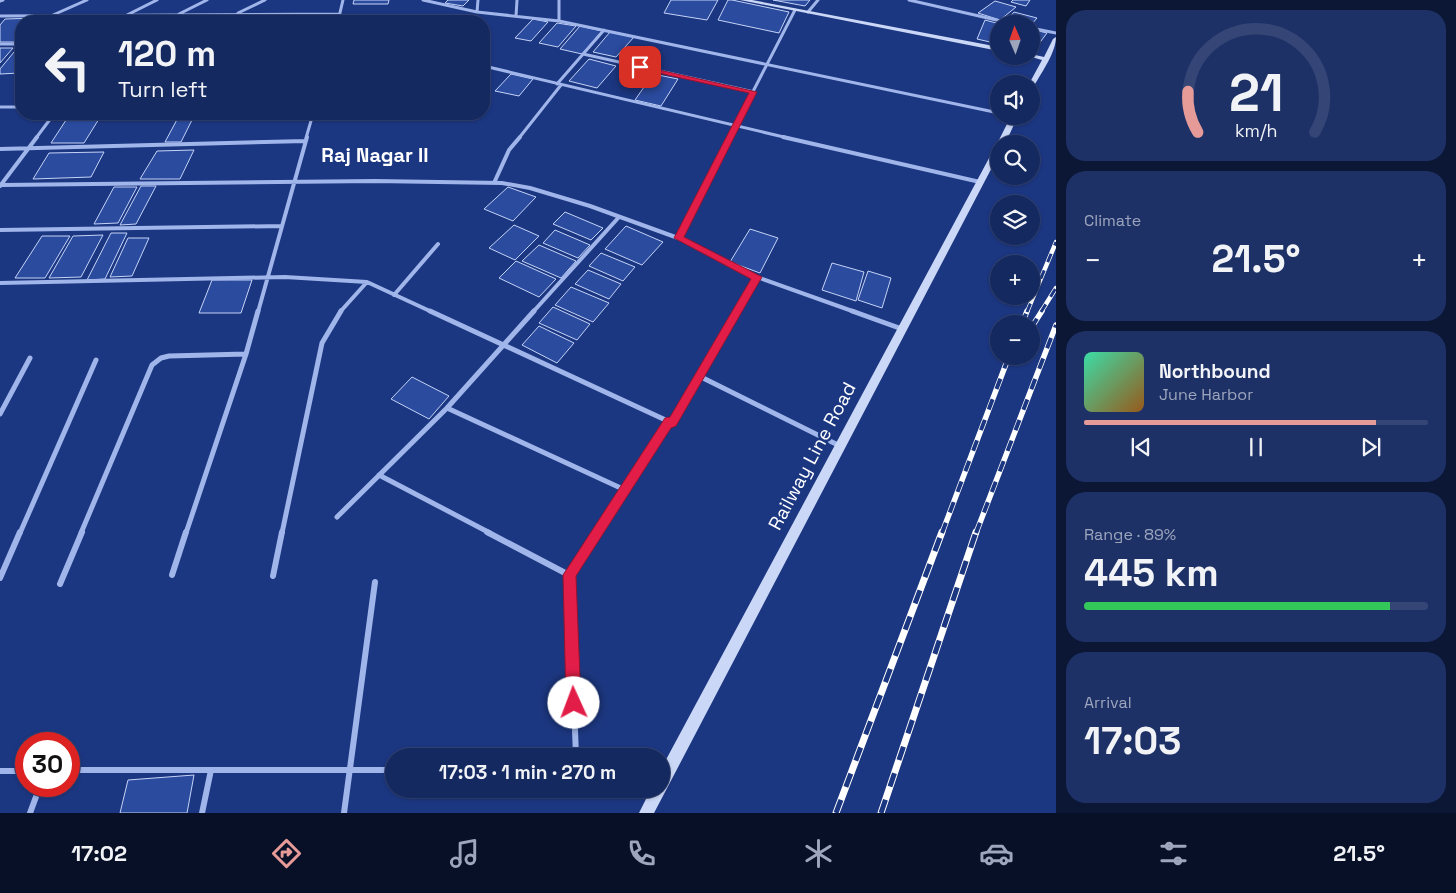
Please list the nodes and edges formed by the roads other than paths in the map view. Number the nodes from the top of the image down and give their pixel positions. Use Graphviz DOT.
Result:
graph roads {
  1 [pos="87,0"];
  2 [pos="157,0"];
  3 [pos="207,0"];
  4 [pos="265,0"];
  5 [pos="343,0"];
  6 [pos="423,0"];
  7 [pos="478,0"];
  8 [pos="516,0"];
  9 [pos="560,0"];
  10 [pos="744,0"];
  11 [pos="818,0"];
  12 [pos="909,0"];
  13 [pos="796,10"];
  14 [pos="477,12"];
  15 [pos="808,12"];
  16 [pos="340,14"];
  17 [pos="52,15"];
  18 [pos="127,15"];
  19 [pos="176,15"];
  20 [pos="236,15"];
  21 [pos="0,16"];
  22 [pos="15,16"];
  23 [pos="516,16"];
  24 [pos="990,19"];
  25 [pos="559,21"];
  26 [pos="604,30"];
  27 [pos="1040,30"];
  28 [pos="1056,33"];
  29 [pos="1056,39"];
  30 [pos="0,44"];
  31 [pos="15,44"];
  32 [pos="990,47"];
  33 [pos="583,54"];
  34 [pos="1040,58"];
  35 [pos="1046,59"];
  36 [pos="768,64"];
  37 [pos="490,67"];
  38 [pos="1037,75"];
  39 [pos="559,84"];
  40 [pos="754,92"];
  41 [pos="0,107"];
  42 [pos="15,107"];
  43 [pos="990,111"];
  44 [pos="50,120"];
  45 [pos="312,120"];
  46 [pos="736,126"];
  47 [pos="306,142"];
  48 [pos="0,149"];
  49 [pos="28,149"];
  50 [pos="990,164"];
  51 [pos="293,182"];
  52 [pos="980,182"];
  53 [pos="494,183"];
  54 [pos="1,186"];
  55 [pos="619,217"];
  56 [pos="282,226"];
  57 [pos="0,230"];
  58 [pos="678,238"];
  59 [pos="438,244"];
  60 [pos="268,277"];
  61 [pos="757,277"];
  62 [pos="367,282"];
  63 [pos="0,283"];
  64 [pos="394,295"];
  65 [pos="902,329"];
  66 [pos="505,346"];
  67 [pos="246,354"];
  68 [pos="30,358"];
  69 [pos="96,360"];
  70 [pos="699,376"];
  71 [pos="447,408"];
  72 [pos="0,414"];
  73 [pos="669,422"];
  74 [pos="840,446"];
  75 [pos="379,475"];
  76 [pos="624,490"];
  77 [pos="337,517"];
  78 [pos="172,575"];
  79 [pos="569,575"];
  80 [pos="273,576"];
  81 [pos="0,578"];
  82 [pos="375,582"];
  83 [pos="60,584"];
  84 [pos="576,748"];
  85 [pos="670,762"];
  86 [pos="80,770"];
  87 [pos="211,770"];
  88 [pos="350,770"];
  89 [pos="385,770"];
  90 [pos="0,771"];
  91 [pos="15,771"];
  92 [pos="36,797"];
  93 [pos="654,798"];
  94 [pos="30,813"];
  95 [pos="202,813"];
  96 [pos="344,813"];
  97 [pos="646,813"];
  1 -- 17 [label="street"];
  2 -- 18 [label="street"];
  3 -- 19 [label="street"];
  4 -- 20 [label="street"];
  5 -- 16 [label="street"];
  6 -- 14 [label="street"];
  7 -- 14 [label="street"];
  8 -- 23 [label="street"];
  9 -- 25 [label="street"];
  10 -- 13 [label="street"];
  11 -- 15 [label="street"];
  12 -- 24 [label="street"];
  13 -- 15 [label="street"];
  13 -- 36 [label="street"];
  14 -- 23 [label="street"];
  15 -- 32 [label="street"];
  16 -- 20 [label="street"];
  18 -- 19 [label="street"];
  19 -- 20 [label="street"];
  21 -- 22 [label="street"];
  23 -- 25 [label="street"];
  25 -- 26 [label="street"];
  26 -- 33 [label="street"];
  26 -- 36 [label="street"];
  27 -- 28 [label="street"];
  29 -- 35 [label="street"];
  30 -- 31 [label="street"];
  33 -- 39 [label="street"];
  33 -- 40 [label="street"];
  34 -- 35 [label="street"];
  35 -- 38 [label="street"];
  36 -- 40 [label="street"];
  36 -- 43 [label="street"];
  37 -- 39 [label="street"];
  39 -- 46 [label="street"];
  39 -- 53 [label="street"];
  40 -- 46 [label="street"];
  41 -- 42 [label="street"];
  44 -- 49 [label="street"];
  45 -- 47 [label="street"];
  46 -- 52 [label="street"];
  46 -- 58 [label="street"];
  47 -- 49 [label="street"];
  47 -- 51 [label="street"];
  48 -- 49 [label="street"];
  49 -- 54 [label="street"];
  50 -- 52 [label="street, Railway Line Road"];
  51 -- 53 [label="street"];
  51 -- 54 [label="street"];
  51 -- 56 [label="street"];
  52 -- 65 [label="street, Railway Line Road"];
  53 -- 55 [label="street"];
  55 -- 58 [label="street"];
  55 -- 66 [label="street"];
  56 -- 57 [label="street"];
  56 -- 60 [label="street"];
  58 -- 61 [label="street"];
  59 -- 64 [label="street"];
  60 -- 62 [label="street"];
  60 -- 63 [label="street"];
  60 -- 67 [label="street"];
  61 -- 65 [label="street"];
  61 -- 70 [label="street"];
  62 -- 64 [label="street"];
  62 -- 80 [label="street"];
  64 -- 66 [label="street"];
  65 -- 74 [label="street, Railway Line Road"];
  66 -- 71 [label="street"];
  66 -- 73 [label="street"];
  67 -- 78 [label="street"];
  67 -- 83 [label="street"];
  68 -- 72 [label="street"];
  69 -- 81 [label="street"];
  70 -- 73 [label="street"];
  70 -- 74 [label="street"];
  71 -- 75 [label="street"];
  71 -- 76 [label="street"];
  73 -- 76 [label="street"];
  74 -- 85 [label="street, Railway Line Road"];
  75 -- 77 [label="street"];
  75 -- 79 [label="street"];
  76 -- 79 [label="street"];
  79 -- 84 [label="street"];
  82 -- 88 [label="street"];
  86 -- 87 [label="street"];
  87 -- 88 [label="street"];
  87 -- 95 [label="street"];
  88 -- 89 [label="street"];
  88 -- 96 [label="street"];
  90 -- 91 [label="street"];
  92 -- 94 [label="street"];
  93 -- 97 [label="street"];
}
